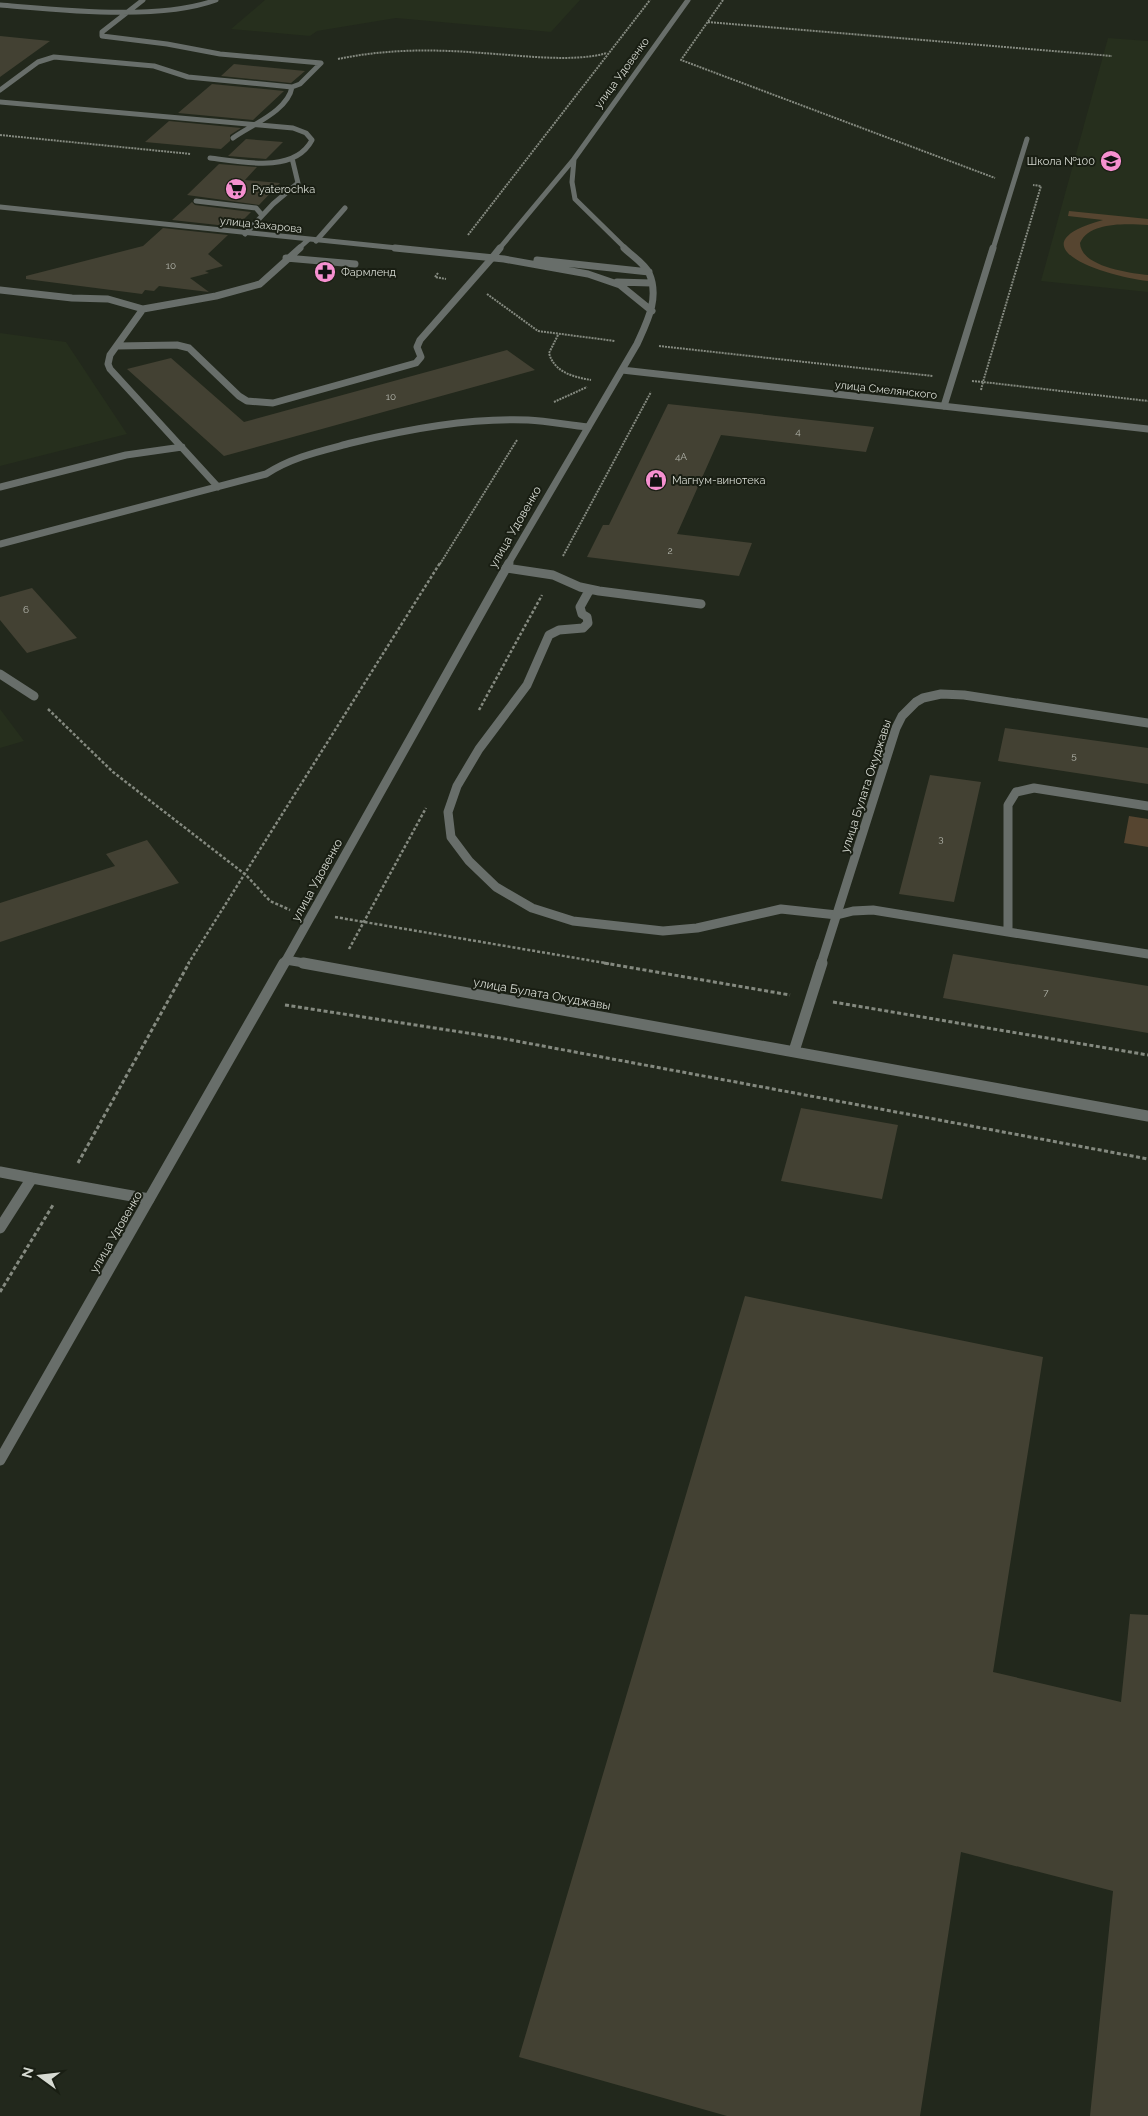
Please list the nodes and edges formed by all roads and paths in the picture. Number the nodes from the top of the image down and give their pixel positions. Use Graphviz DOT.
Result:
graph roads {
  1 [pos="143,0"];
  2 [pos="216,0"];
  3 [pos="650,0"];
  4 [pos="688,0"];
  5 [pos="723,0"];
  6 [pos="0,5"];
  7 [pos="129,12"];
  8 [pos="708,22"];
  9 [pos="608,53"];
  10 [pos="1112,56"];
  11 [pos="681,60"];
  12 [pos="321,63"];
  13 [pos="292,87"];
  14 [pos="0,90"];
  15 [pos="0,102"];
  16 [pos="252,125"];
  17 [pos="0,135"];
  18 [pos="233,138"];
  19 [pos="1027,139"];
  20 [pos="193,155"];
  21 [pos="210,158"];
  22 [pos="292,158"];
  23 [pos="574,159"];
  24 [pos="196,201"];
  25 [pos="0,207"];
  26 [pos="345,208"];
  27 [pos="262,215"];
  28 [pos="245,234"];
  29 [pos="308,240"];
  30 [pos="316,241"];
  31 [pos="453,254"];
  32 [pos="286,258"];
  33 [pos="492,258"];
  34 [pos="504,259"];
  35 [pos="355,264"];
  36 [pos="648,272"];
  37 [pos="616,282"];
  38 [pos="651,283"];
  39 [pos="0,290"];
  40 [pos="143,309"];
  41 [pos="652,311"];
  42 [pos="117,346"];
  43 [pos="676,348"];
  44 [pos="622,370"];
  45 [pos="661,374"];
  46 [pos="599,381"];
  47 [pos="1148,401"];
  48 [pos="944,406"];
  49 [pos="975,410"];
  50 [pos="529,420"];
  51 [pos="588,427"];
  52 [pos="1148,429"];
  53 [pos="182,447"];
  54 [pos="218,486"];
  55 [pos="0,488"];
  56 [pos="0,544"];
  57 [pos="506,568"];
  58 [pos="553,574"];
  59 [pos="590,589"];
  60 [pos="702,604"];
  61 [pos="0,674"];
  62 [pos="34,696"];
  63 [pos="477,714"];
  64 [pos="1148,723"];
  65 [pos="430,800"];
  66 [pos="1148,806"];
  67 [pos="837,915"];
  68 [pos="1008,932"];
  69 [pos="1148,954"];
  70 [pos="286,960"];
  71 [pos="338,970"];
  72 [pos="262,1002"];
  73 [pos="794,1052"];
  74 [pos="1148,1116"];
  75 [pos="1148,1159"];
  76 [pos="0,1172"];
  77 [pos="32,1178"];
  78 [pos="65,1185"];
  79 [pos="149,1199"];
  80 [pos="0,1228"];
  81 [pos="0,1292"];
  82 [pos="0,1460"];
  1 -- 7 [label="street"];
  2 -- 7 [label="street"];
  3 -- 9 [label="path"];
  4 -- 23 [label="street, улица Удовенко"];
  5 -- 8 [label="path"];
  6 -- 7 [label="street"];
  7 -- 12 [label="street"];
  8 -- 10 [label="path"];
  8 -- 11 [label="path"];
  9 -- 12 [label="path"];
  9 -- 31 [label="path"];
  12 -- 13 [label="street"];
  13 -- 14 [label="street"];
  13 -- 16 [label="street"];
  15 -- 16 [label="street"];
  16 -- 18 [label="street"];
  16 -- 22 [label="street"];
  17 -- 20 [label="path"];
  19 -- 48 [label="street"];
  21 -- 22 [label="street"];
  22 -- 27 [label="street"];
  23 -- 33 [label="street, улица Удовенко"];
  23 -- 36 [label="street, улица Удовенко"];
  24 -- 27 [label="street"];
  25 -- 28 [label="street, улица Захарова"];
  26 -- 30 [label="street"];
  27 -- 28 [label="street"];
  28 -- 29 [label="street, улица Захарова"];
  29 -- 30 [label="street, улица Захарова"];
  29 -- 32 [label="street"];
  30 -- 31 [label="street, улица Захарова"];
  31 -- 33 [label="street, улица Захарова"];
  32 -- 35 [label="street"];
  32 -- 40 [label="street"];
  33 -- 34 [label="street, улица Захарова"];
  33 -- 42 [label="street, улица Удовенко"];
  34 -- 36 [label="street"];
  34 -- 37 [label="street, улица Захарова"];
  36 -- 38 [label="street, улица Удовенко"];
  37 -- 38 [label="street"];
  37 -- 41 [label="street"];
  38 -- 41 [label="street, улица Удовенко"];
  39 -- 40 [label="street"];
  40 -- 42 [label="street"];
  41 -- 44 [label="street, улица Удовенко"];
  42 -- 53 [label="street"];
  43 -- 45 [label="path"];
  44 -- 45 [label="street, улица Смелянского"];
  44 -- 51 [label="street, улица Удовенко"];
  45 -- 48 [label="street, улица Смелянского"];
  45 -- 58 [label="path"];
  46 -- 50 [label="path"];
  47 -- 49 [label="path"];
  48 -- 49 [label="street, улица Смелянского"];
  49 -- 52 [label="street, улица Смелянского"];
  50 -- 51 [label="street"];
  50 -- 54 [label="street"];
  50 -- 78 [label="path"];
  51 -- 57 [label="street, улица Удовенко"];
  53 -- 54 [label="street"];
  53 -- 55 [label="street"];
  54 -- 56 [label="street"];
  57 -- 58 [label="street"];
  57 -- 70 [label="street, улица Удовенко"];
  58 -- 59 [label="street"];
  58 -- 63 [label="path"];
  59 -- 60 [label="street"];
  59 -- 67 [label="street"];
  61 -- 62 [label="street"];
  64 -- 67 [label="street, улица Булата Окуджавы"];
  65 -- 71 [label="path"];
  66 -- 68 [label="street"];
  67 -- 68 [label="street"];
  67 -- 73 [label="street, улица Булата Окуджавы"];
  68 -- 69 [label="street"];
  70 -- 71 [label="street, улица Булата Окуджавы"];
  70 -- 72 [label="street, улица Удовенко"];
  71 -- 73 [label="street, улица Булата Окуджавы"];
  72 -- 75 [label="path"];
  72 -- 79 [label="street, улица Удовенко"];
  73 -- 74 [label="street, улица Булата Окуджавы"];
  76 -- 77 [label="street"];
  77 -- 78 [label="street"];
  77 -- 80 [label="street"];
  78 -- 79 [label="street"];
  78 -- 81 [label="path"];
  79 -- 82 [label="street, улица Удовенко"];
}
